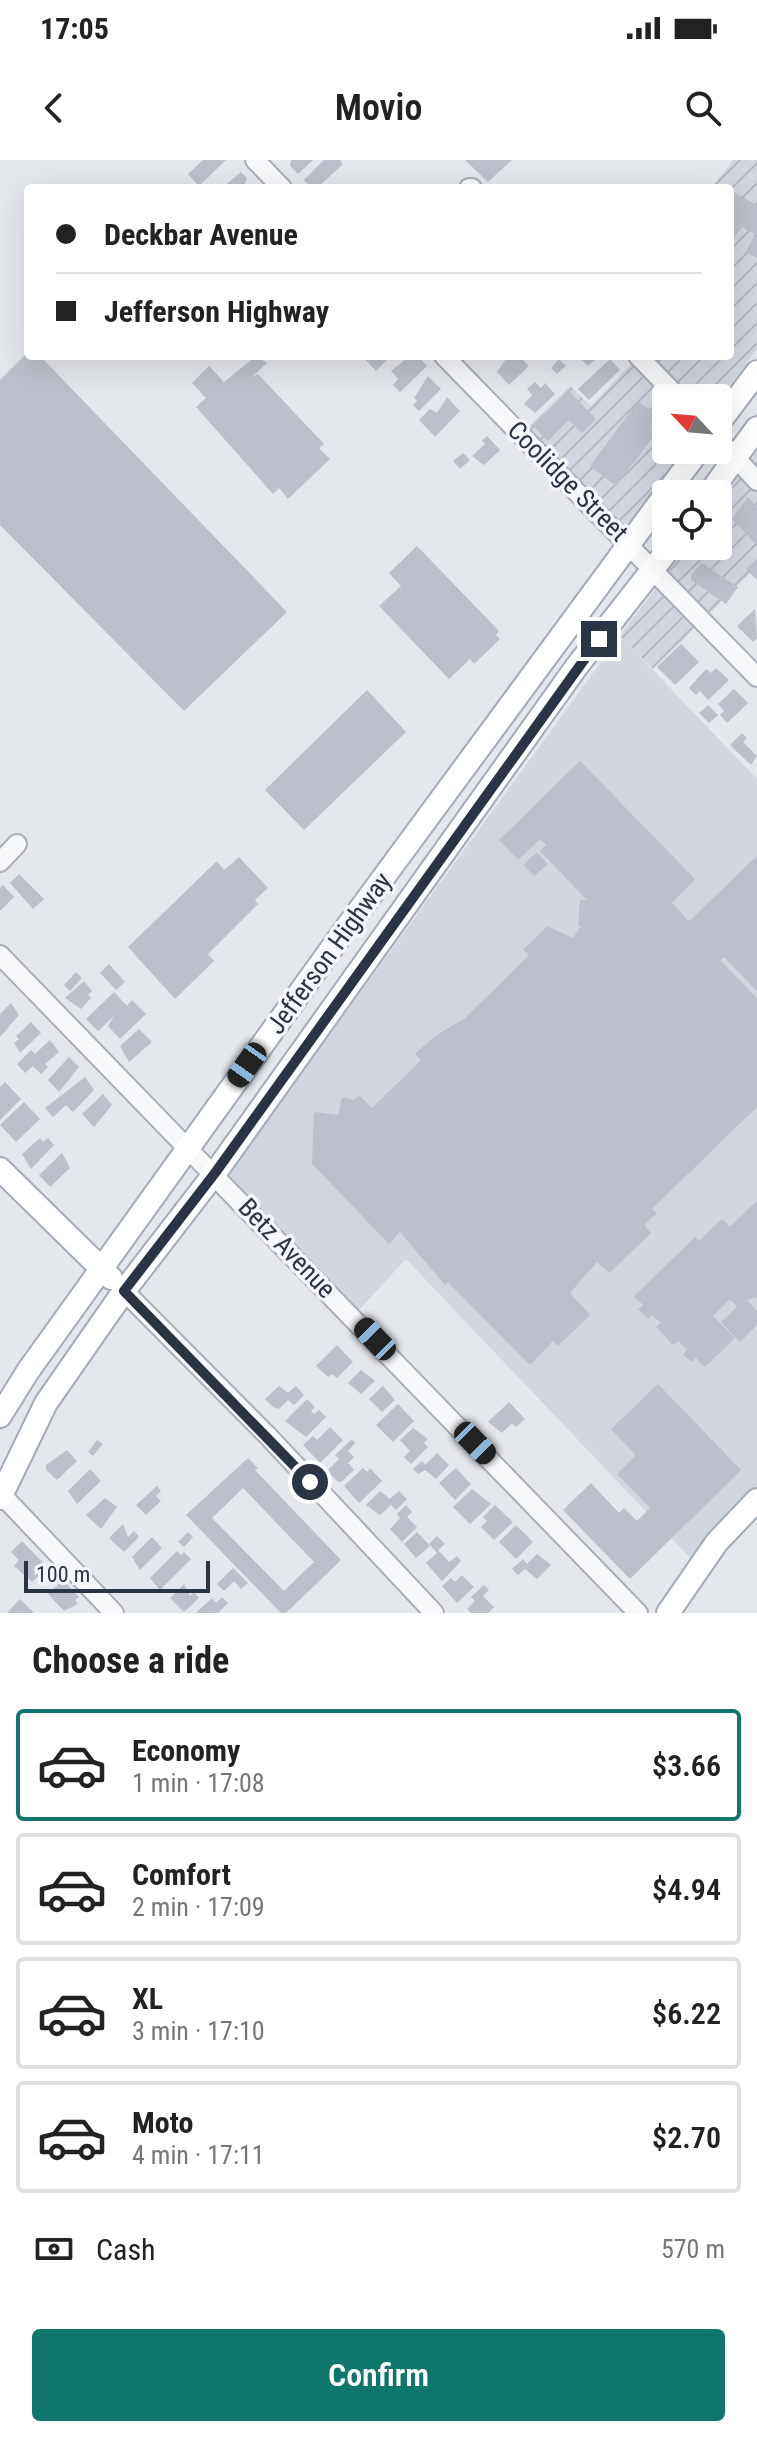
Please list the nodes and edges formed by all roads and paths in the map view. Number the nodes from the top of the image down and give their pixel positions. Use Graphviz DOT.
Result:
graph roads {
  1 [pos="255,160"];
  2 [pos="278,184"];
  3 [pos="448,360"];
  4 [pos="642,360"];
  5 [pos="757,372"];
  6 [pos="665,384"];
  7 [pos="732,405"];
  8 [pos="757,428"];
  9 [pos="732,455"];
  10 [pos="735,458"];
  11 [pos="719,480"];
  12 [pos="757,481"];
  13 [pos="652,513"];
  14 [pos="630,544"];
  15 [pos="660,560"];
  16 [pos="653,570"];
  17 [pos="757,677"];
  18 [pos="17,844"];
  19 [pos="0,862"];
  20 [pos="0,955"];
  21 [pos="189,1148"];
  22 [pos="0,1169"];
  23 [pos="215,1173"];
  24 [pos="101,1268"];
  25 [pos="124,1291"];
  26 [pos="0,1416"];
  27 [pos="0,1496"];
  28 [pos="757,1500"];
  29 [pos="114,1613"];
  30 [pos="434,1613"];
  31 [pos="638,1613"];
  32 [pos="668,1613"];
  1 -- 2 [label="street"];
  3 -- 14 [label="street, Coolidge Street"];
  4 -- 6 [label="street"];
  5 -- 7 [label="main road"];
  8 -- 10 [label="main road"];
  9 -- 10 [label="street"];
  10 -- 11 [label="main road"];
  10 -- 12 [label="street"];
  13 -- 14 [label="main road, Jefferson Highway"];
  14 -- 16 [label="street, Coolidge Street"];
  14 -- 21 [label="main road, Jefferson Highway"];
  15 -- 16 [label="main road, Jefferson Highway"];
  16 -- 17 [label="street, Coolidge Street"];
  16 -- 23 [label="main road, Jefferson Highway"];
  18 -- 19 [label="street"];
  20 -- 21 [label="street, Betz Avenue"];
  21 -- 23 [label="street, Betz Avenue"];
  21 -- 24 [label="main road, Jefferson Highway"];
  22 -- 24 [label="main road"];
  23 -- 25 [label="main road, Jefferson Highway"];
  23 -- 31 [label="street, Betz Avenue"];
  24 -- 25 [label="main road"];
  24 -- 26 [label="main road, Jefferson Highway"];
  25 -- 27 [label="main road, Jefferson Highway"];
  25 -- 30 [label="street"];
  27 -- 29 [label="street"];
  28 -- 32 [label="main road"];
}
